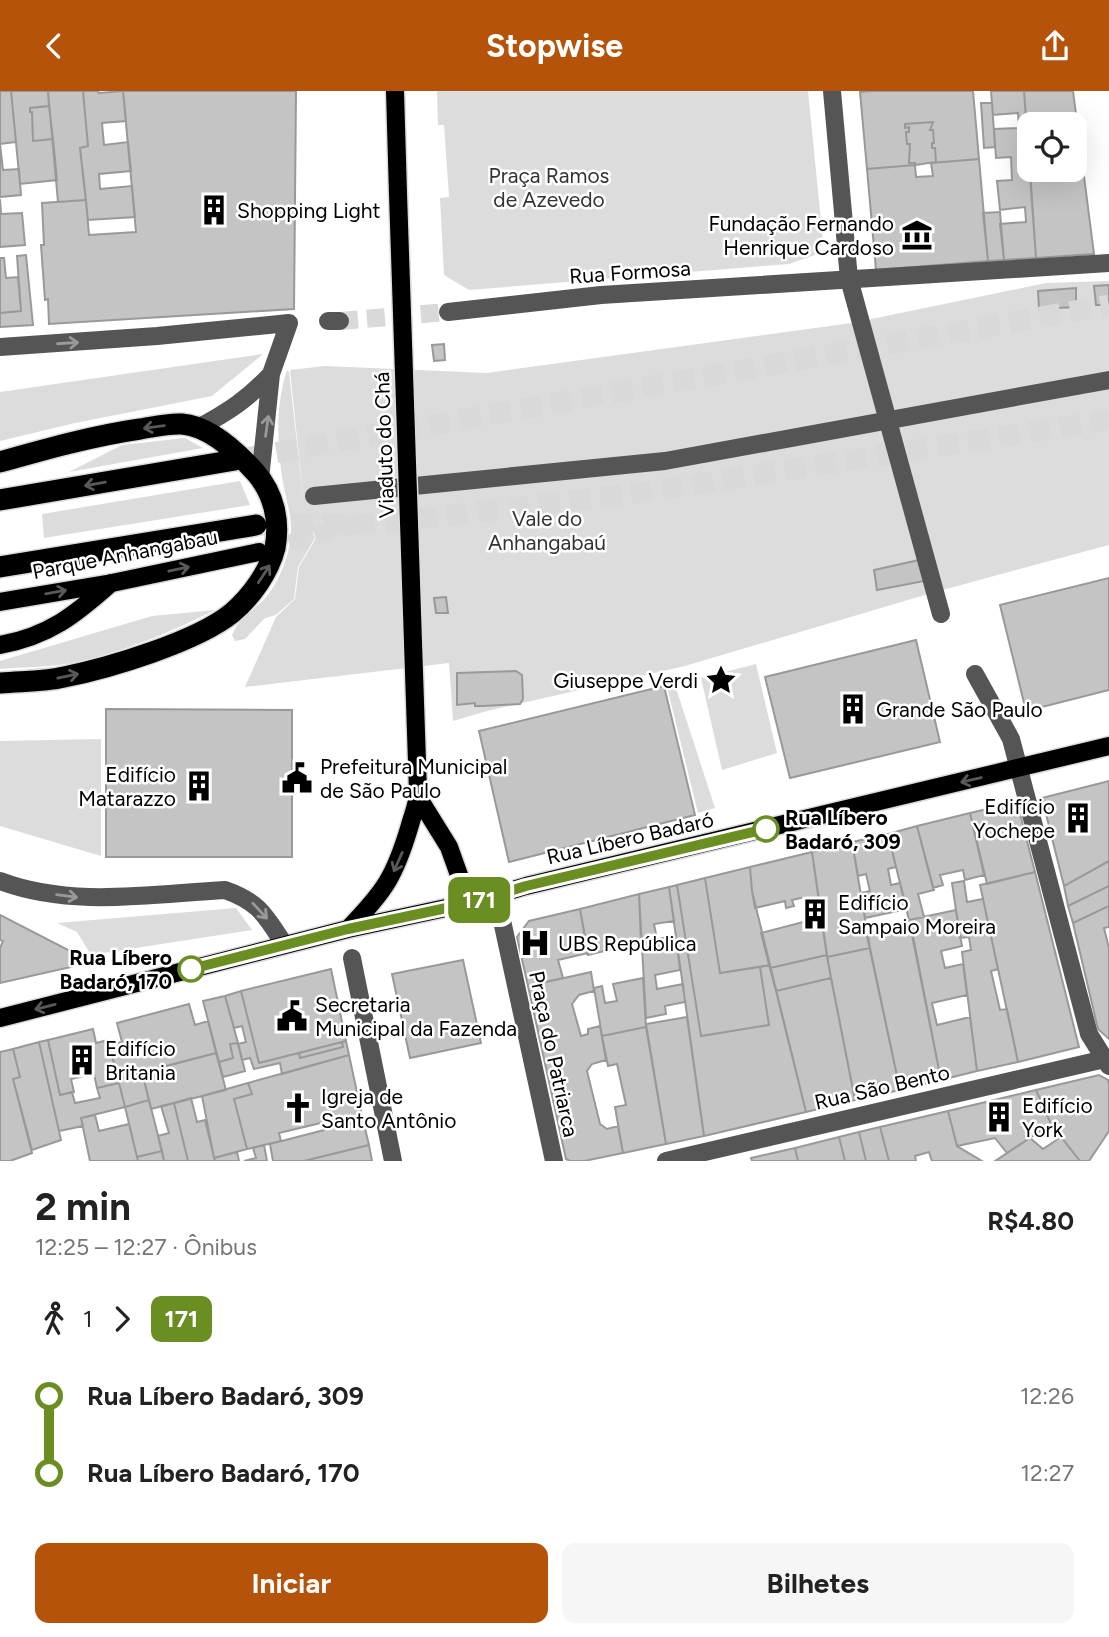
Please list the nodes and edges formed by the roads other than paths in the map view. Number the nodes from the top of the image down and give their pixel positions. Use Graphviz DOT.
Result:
graph roads {
  1 [pos="395,91"];
  2 [pos="832,91"];
  3 [pos="1109,263"];
  4 [pos="849,279"];
  5 [pos="448,312"];
  6 [pos="0,347"];
  7 [pos="271,374"];
  8 [pos="1109,380"];
  9 [pos="888,421"];
  10 [pos="198,428"];
  11 [pos="235,460"];
  12 [pos="0,462"];
  13 [pos="260,478"];
  14 [pos="314,496"];
  15 [pos="0,500"];
  16 [pos="256,525"];
  17 [pos="259,552"];
  18 [pos="0,566"];
  19 [pos="112,583"];
  20 [pos="0,602"];
  21 [pos="941,614"];
  22 [pos="0,645"];
  23 [pos="975,674"];
  24 [pos="0,683"];
  25 [pos="1109,747"];
  26 [pos="1020,768"];
  27 [pos="418,795"];
  28 [pos="0,881"];
  29 [pos="470,903"];
  30 [pos="501,916"];
  31 [pos="348,929"];
  32 [pos="284,944"];
  33 [pos="352,958"];
  34 [pos="0,1019"];
  35 [pos="1108,1061"];
  36 [pos="393,1161"];
  37 [pos="554,1161"];
  38 [pos="666,1161"];
  1 -- 27 [label="main road, Viaduto do Chá, bridge"];
  2 -- 4 [label="street"];
  3 -- 4 [label="street, Rua Formosa"];
  4 -- 5 [label="street, Rua Formosa"];
  4 -- 9 [label="street"];
  6 -- 7 [label="street, one-way"];
  7 -- 10 [label="street"];
  13 -- 7 [label="street, one-way"];
  8 -- 9 [label="street"];
  9 -- 14 [label="street"];
  9 -- 21 [label="street"];
  10 -- 12 [label="highway, one-way"];
  10 -- 13 [label="highway"];
  11 -- 15 [label="highway, one-way"];
  24 -- 13 [label="highway, one-way"];
  16 -- 18 [label="highway, Parque Anhangabau"];
  19 -- 17 [label="main road, Parque Anhangabau, one-way"];
  20 -- 19 [label="main road, Parque Anhangabau, one-way"];
  19 -- 22 [label="main road"];
  23 -- 26 [label="street"];
  25 -- 26 [label="main road, Rua Líbero Badaró"];
  26 -- 29 [label="main road, Rua Líbero Badaró, one-way"];
  26 -- 35 [label="street"];
  27 -- 29 [label="main road, Viaduto do Chá"];
  27 -- 31 [label="main road, Viaduto do Chá, one-way"];
  28 -- 32 [label="street, one-way"];
  29 -- 31 [label="main road, Rua Líbero Badaró"];
  30 -- 37 [label="street, Praça do Patriarca"];
  31 -- 32 [label="main road, Rua Líbero Badaró"];
  32 -- 34 [label="main road, Rua Líbero Badaró, one-way"];
  33 -- 36 [label="street"];
  35 -- 38 [label="street, Rua São Bento"];
}
